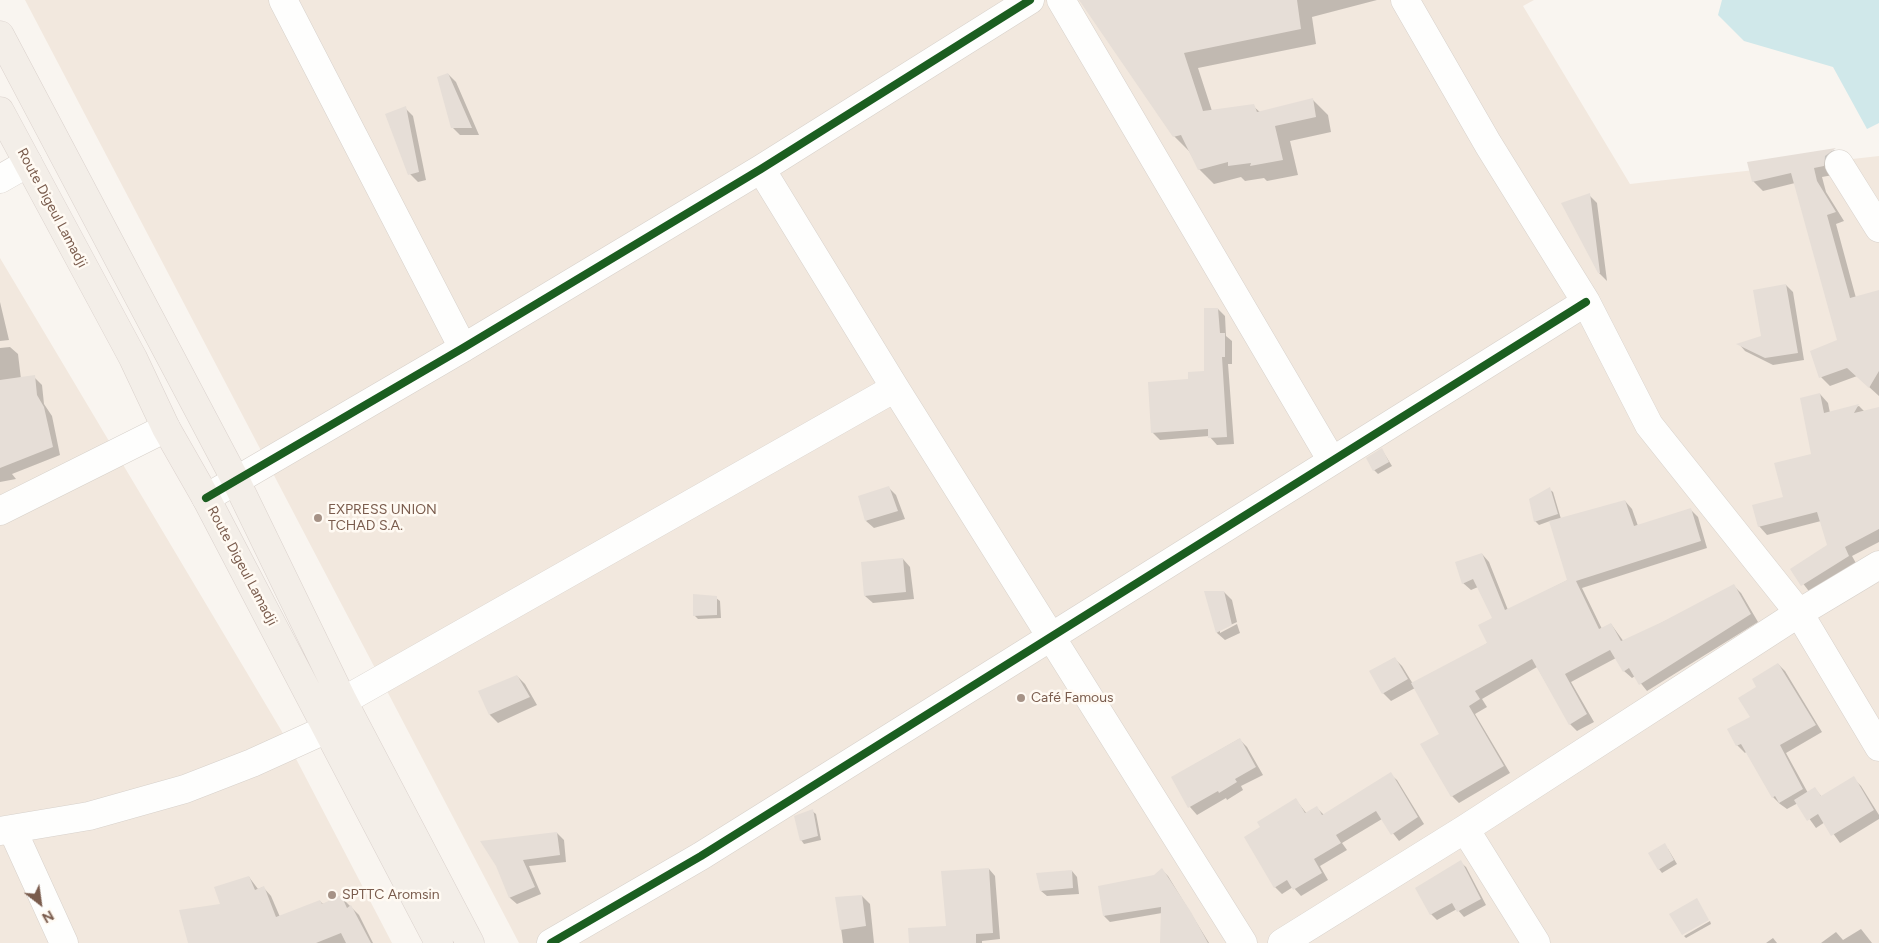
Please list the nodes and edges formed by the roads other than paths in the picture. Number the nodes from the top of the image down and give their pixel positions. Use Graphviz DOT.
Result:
graph roads {
  1 [pos="283,0"];
  2 [pos="1030,0"];
  3 [pos="1062,0"];
  4 [pos="1406,0"];
  5 [pos="0,35"];
  6 [pos="0,111"];
  7 [pos="28,163"];
  8 [pos="1839,164"];
  9 [pos="761,169"];
  10 [pos="0,179"];
  11 [pos="1879,228"];
  12 [pos="1586,302"];
  13 [pos="464,348"];
  14 [pos="895,388"];
  15 [pos="166,428"];
  16 [pos="1332,460"];
  17 [pos="236,481"];
  18 [pos="206,498"];
  19 [pos="0,511"];
  20 [pos="1879,565"];
  21 [pos="1798,613"];
  22 [pos="1053,638"];
  23 [pos="343,701"];
  24 [pos="328,729"];
  25 [pos="1879,747"];
  26 [pos="1466,829"];
  27 [pos="6,831"];
  28 [pos="64,943"];
  29 [pos="439,943"];
  30 [pos="470,943"];
  31 [pos="551,943"];
  32 [pos="1243,943"];
  33 [pos="1282,943"];
  34 [pos="1536,943"];
  1 -- 13 [label="street"];
  2 -- 9 [label="street"];
  3 -- 16 [label="street"];
  4 -- 12 [label="street"];
  5 -- 17 [label="main road"];
  6 -- 7 [label="main road, Route Digeul Lamadji"];
  7 -- 10 [label="street"];
  7 -- 15 [label="main road, Route Digeul Lamadji"];
  8 -- 11 [label="street"];
  9 -- 13 [label="street"];
  9 -- 14 [label="street"];
  12 -- 16 [label="street"];
  12 -- 21 [label="street"];
  13 -- 17 [label="street"];
  14 -- 22 [label="street"];
  14 -- 23 [label="street"];
  15 -- 18 [label="main road, Route Digeul Lamadji"];
  15 -- 19 [label="street"];
  16 -- 22 [label="street"];
  17 -- 18 [label="street"];
  17 -- 23 [label="main road"];
  18 -- 24 [label="main road, Route Digeul Lamadji"];
  20 -- 21 [label="street"];
  21 -- 25 [label="street"];
  21 -- 26 [label="street"];
  22 -- 31 [label="street"];
  22 -- 32 [label="street"];
  23 -- 30 [label="main road"];
  24 -- 27 [label="street"];
  24 -- 29 [label="main road, Route Digeul Lamadji"];
  26 -- 33 [label="street"];
  26 -- 34 [label="street"];
  27 -- 28 [label="street"];
}
